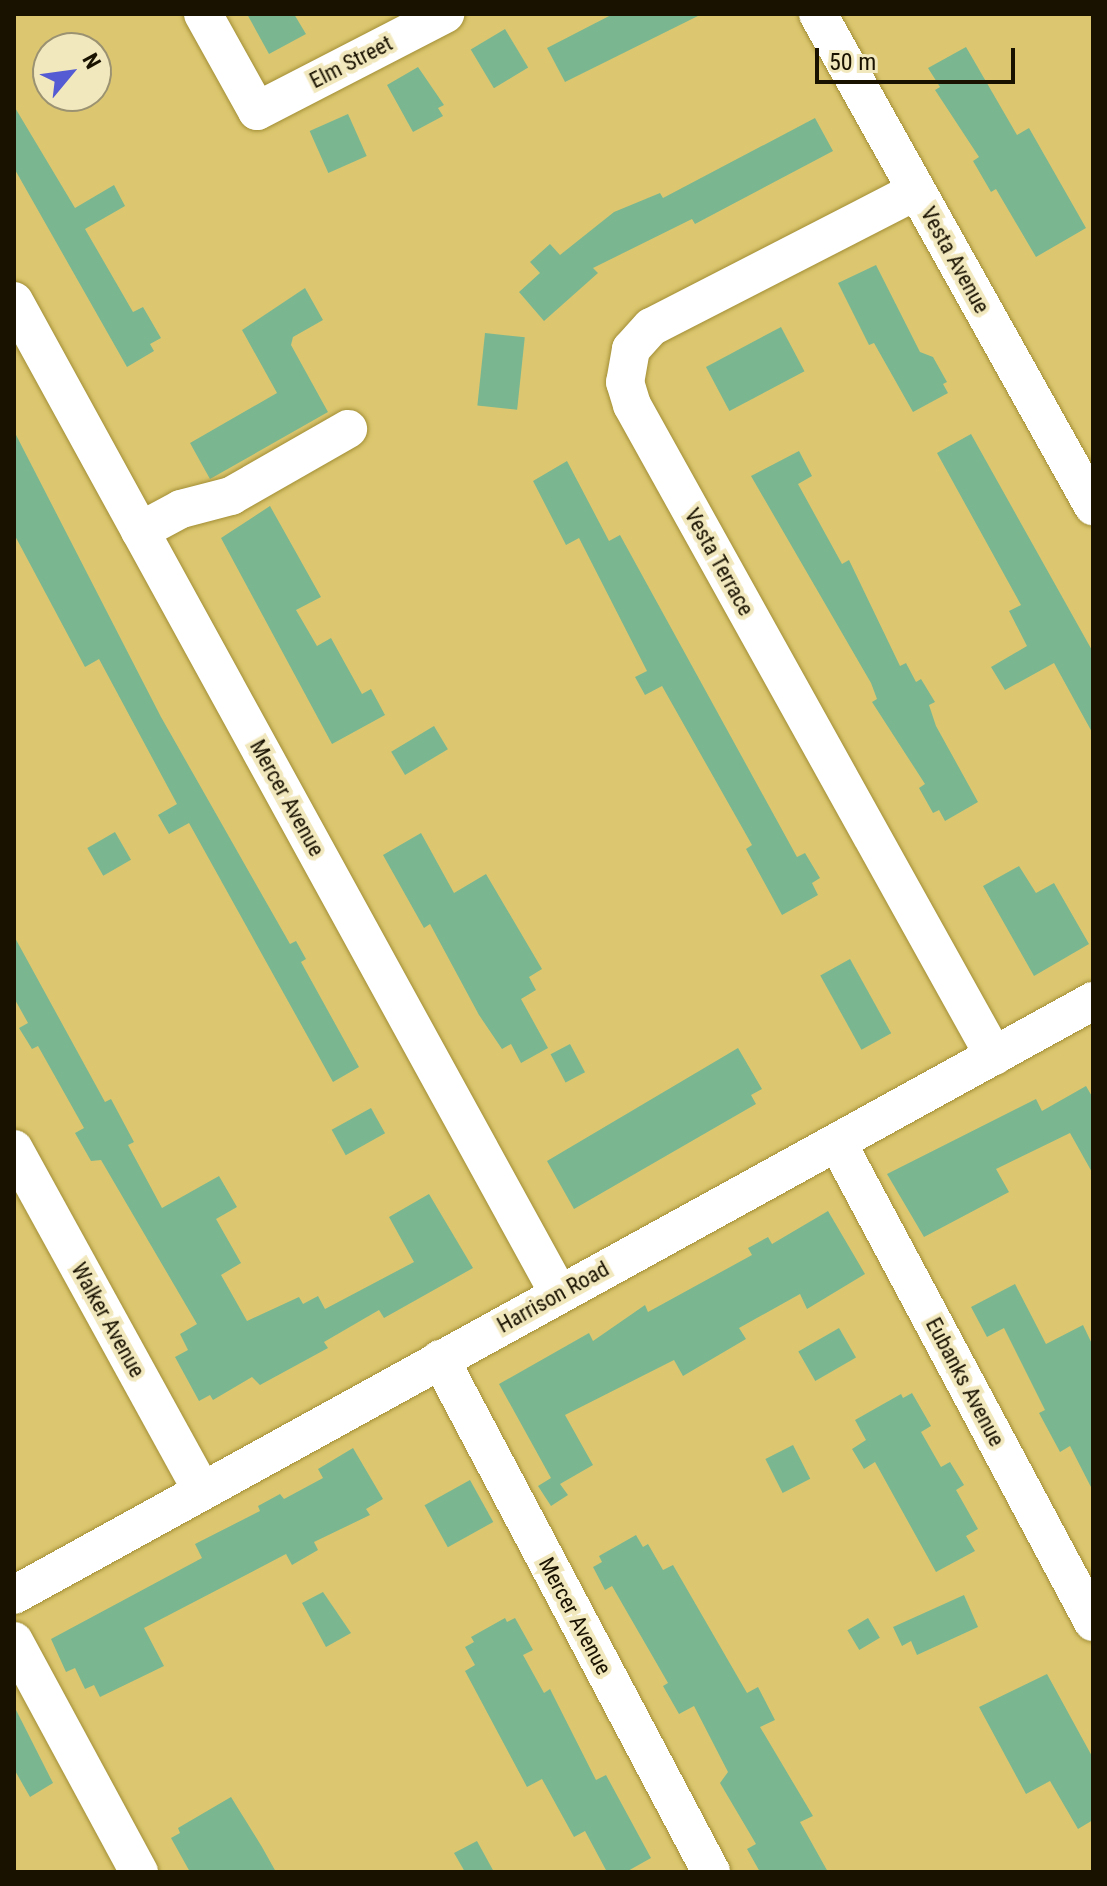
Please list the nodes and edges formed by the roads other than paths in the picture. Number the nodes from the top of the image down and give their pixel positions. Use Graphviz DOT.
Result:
graph roads {
  1 [pos="203,14"];
  2 [pos="445,14"];
  3 [pos="818,14"];
  4 [pos="916,191"];
  5 [pos="14,301"];
  6 [pos="348,429"];
  7 [pos="1093,506"];
  8 [pos="140,531"];
  9 [pos="1093,1001"];
  10 [pos="994,1056"];
  11 [pos="837,1142"];
  12 [pos="14,1149"];
  13 [pos="559,1294"];
  14 [pos="440,1359"];
  15 [pos="202,1491"];
  16 [pos="14,1595"];
  17 [pos="1093,1622"];
  18 [pos="14,1641"];
  19 [pos="139,1872"];
  20 [pos="711,1872"];
  1 -- 2 [label="street, Elm Street"];
  3 -- 4 [label="street, Vesta Avenue"];
  4 -- 7 [label="street, Vesta Avenue"];
  4 -- 10 [label="street, Vesta Terrace"];
  5 -- 8 [label="street, Mercer Avenue"];
  6 -- 8 [label="street"];
  8 -- 13 [label="street, Mercer Avenue"];
  9 -- 10 [label="street, Harrison Road"];
  10 -- 11 [label="street, Harrison Road"];
  11 -- 13 [label="street, Harrison Road"];
  11 -- 17 [label="street, Eubanks Avenue"];
  12 -- 15 [label="street, Walker Avenue"];
  13 -- 14 [label="street, Harrison Road"];
  14 -- 15 [label="street, Harrison Road"];
  14 -- 20 [label="street, Mercer Avenue"];
  15 -- 16 [label="street, Harrison Road"];
  18 -- 19 [label="street"];
}
